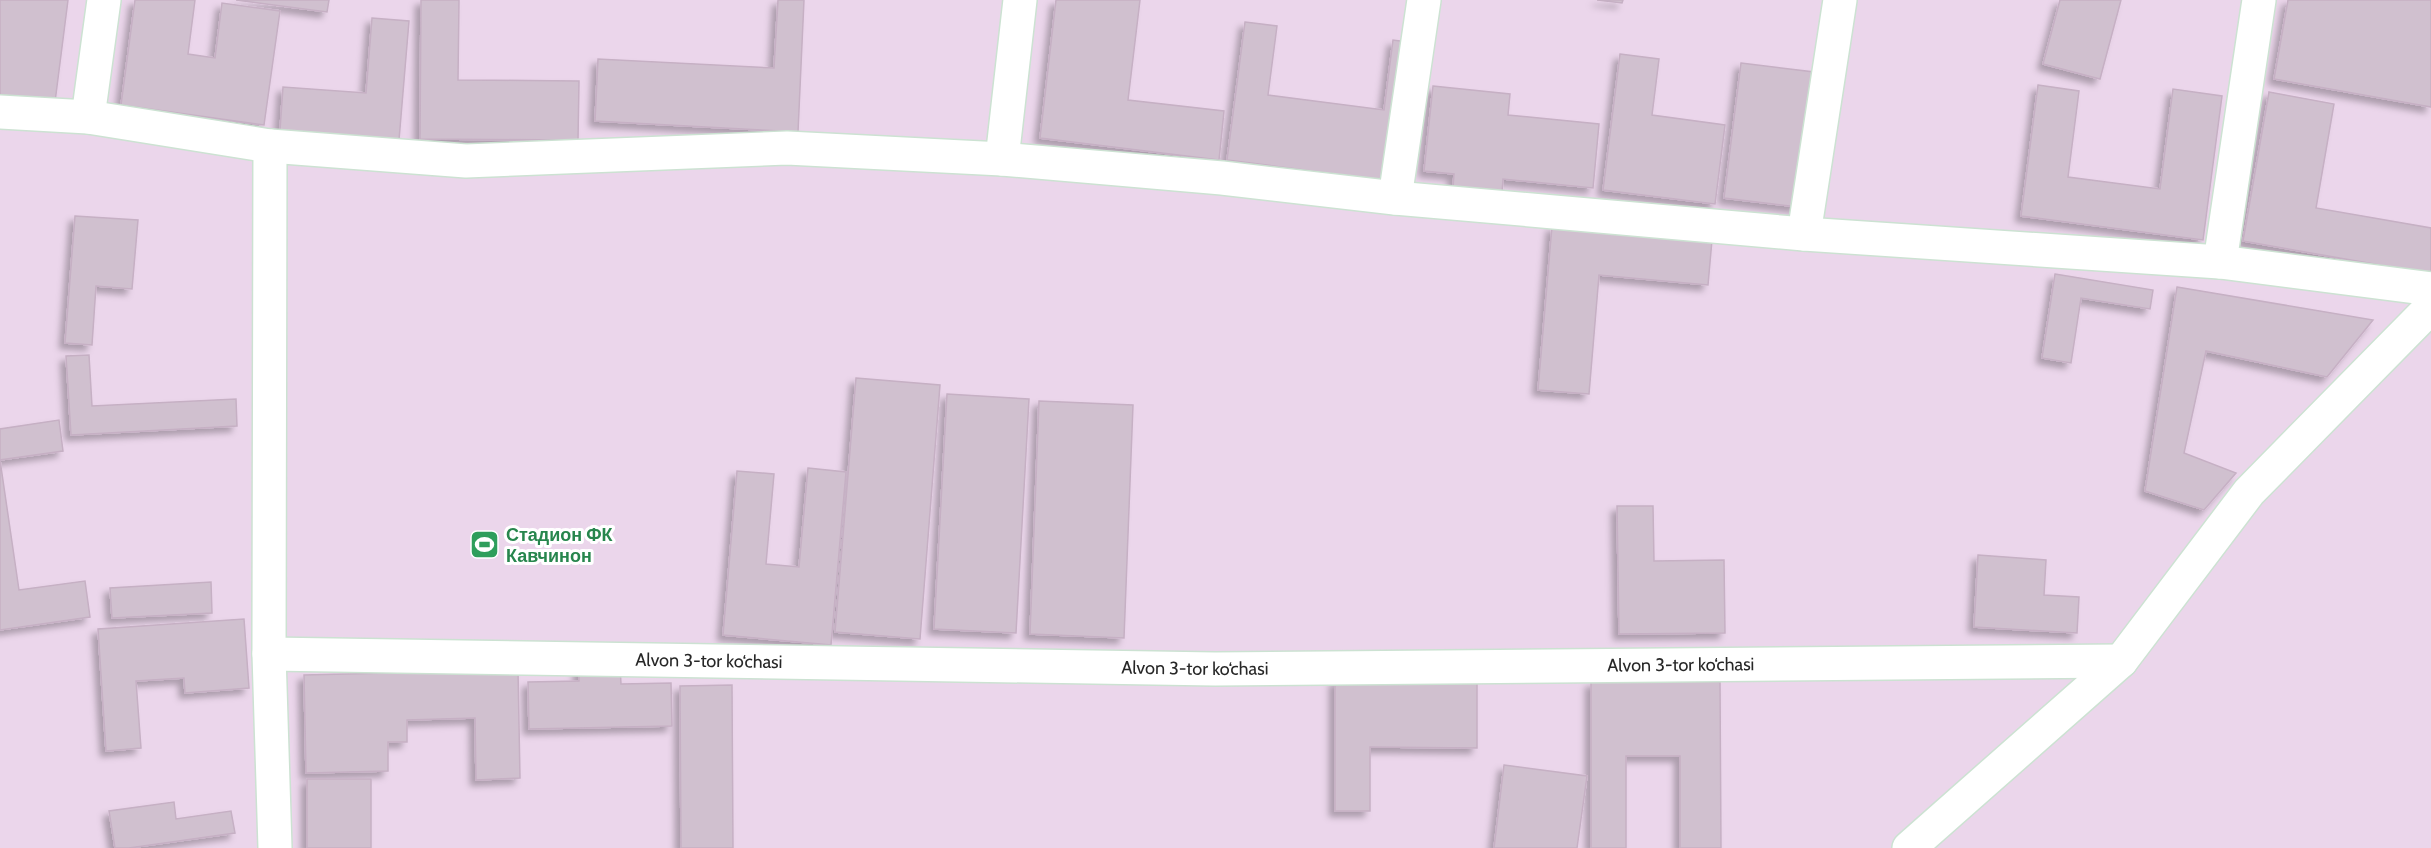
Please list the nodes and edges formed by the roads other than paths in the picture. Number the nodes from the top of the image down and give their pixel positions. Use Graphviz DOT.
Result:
graph roads {
  1 [pos="104,0"];
  2 [pos="1020,0"];
  3 [pos="1424,0"];
  4 [pos="1840,0"];
  5 [pos="2259,0"];
  6 [pos="0,112"];
  7 [pos="88,117"];
  8 [pos="270,146"];
  9 [pos="1002,159"];
  10 [pos="1395,198"];
  11 [pos="1804,234"];
  12 [pos="2220,262"];
  13 [pos="2431,289"];
  14 [pos="2431,307"];
  15 [pos="269,654"];
  16 [pos="2121,661"];
  17 [pos="270,848"];
  18 [pos="1909,848"];
  1 -- 7 [label="street"];
  2 -- 9 [label="street"];
  3 -- 10 [label="street"];
  4 -- 11 [label="street"];
  5 -- 12 [label="street"];
  6 -- 7 [label="street"];
  7 -- 8 [label="street"];
  8 -- 9 [label="street"];
  8 -- 15 [label="street"];
  9 -- 10 [label="street"];
  10 -- 11 [label="street"];
  11 -- 12 [label="street"];
  12 -- 13 [label="street"];
  14 -- 16 [label="street"];
  15 -- 16 [label="street, Alvon 3-tor ko‘chasi"];
  15 -- 17 [label="street"];
  16 -- 18 [label="street"];
}
